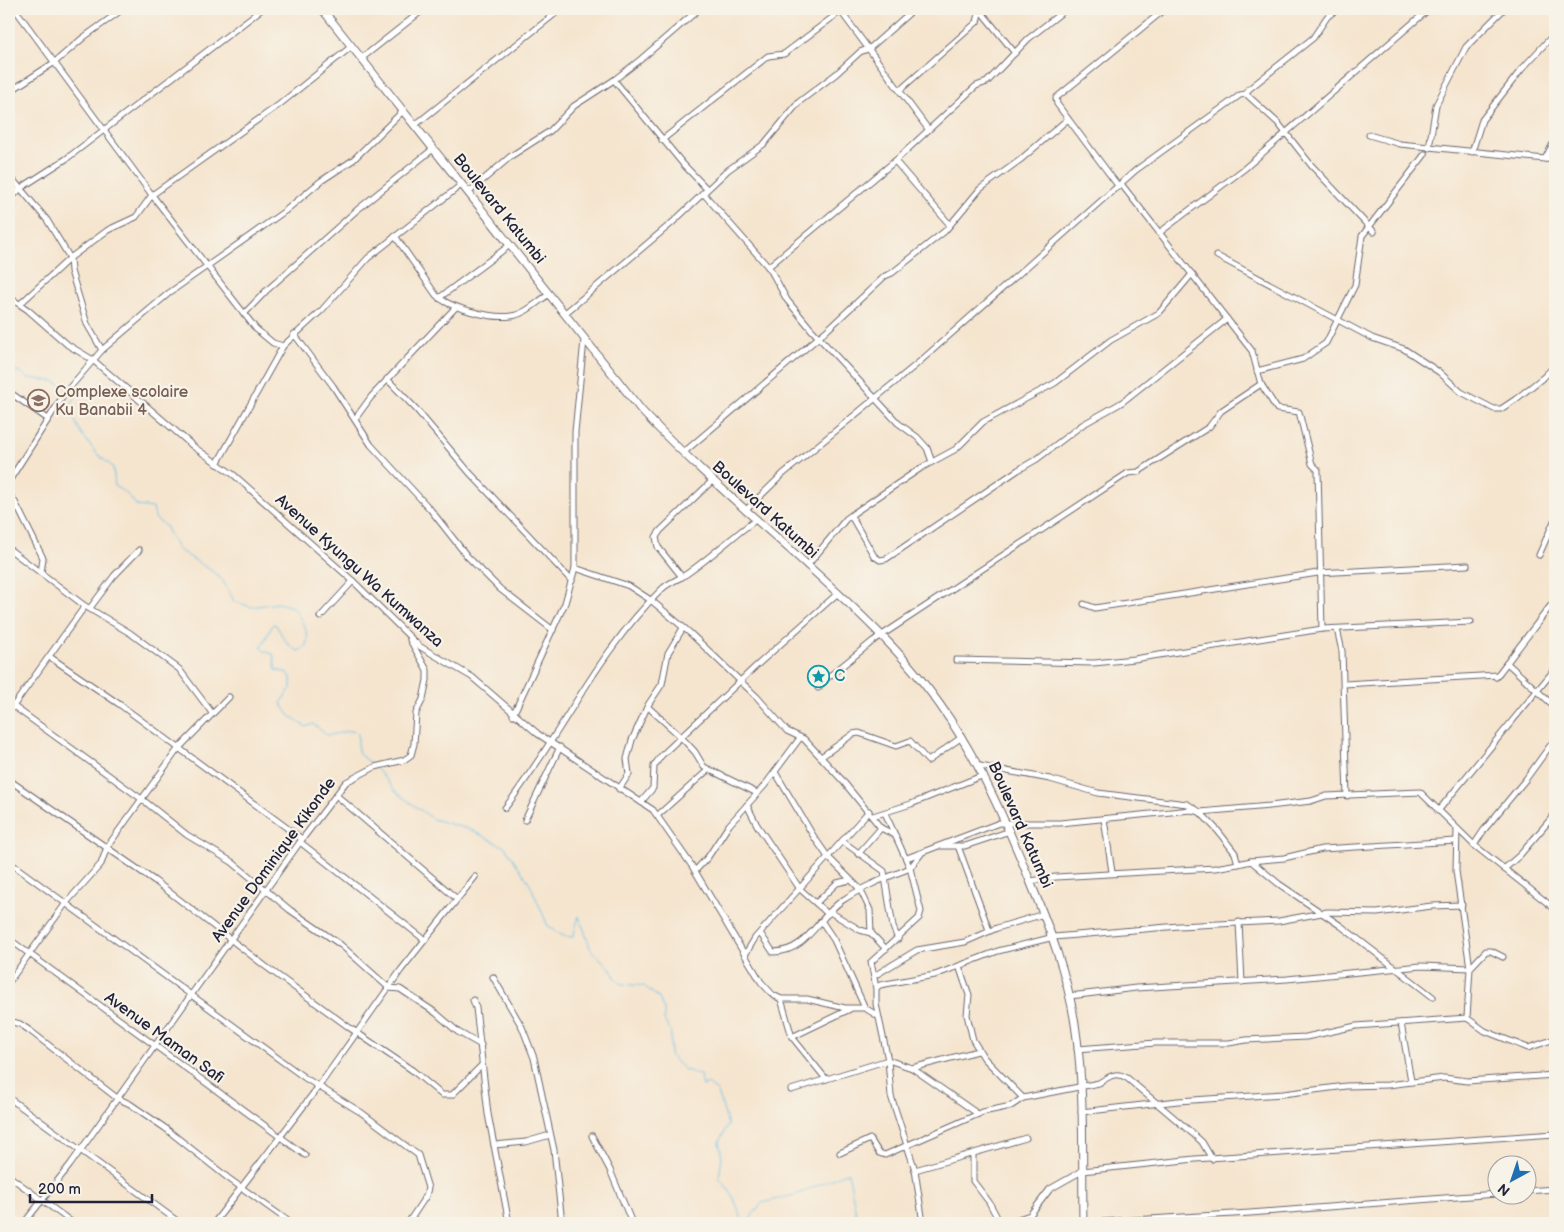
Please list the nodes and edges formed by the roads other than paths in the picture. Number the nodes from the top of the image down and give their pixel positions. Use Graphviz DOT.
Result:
graph roads {
  1 [pos="15,9"];
  2 [pos="123,9"];
  3 [pos="262,9"];
  4 [pos="322,9"];
  5 [pos="424,9"];
  6 [pos="561,9"];
  7 [pos="698,9"];
  8 [pos="914,9"];
  9 [pos="979,9"];
  10 [pos="1066,9"];
  11 [pos="1165,9"];
  12 [pos="1338,9"];
  13 [pos="1429,9"];
  14 [pos="1504,9"];
  15 [pos="840,10"];
  16 [pos="1555,33"];
  17 [pos="352,46"];
  18 [pos="870,48"];
  19 [pos="1014,54"];
  20 [pos="362,58"];
  21 [pos="55,62"];
  22 [pos="614,80"];
  23 [pos="900,90"];
  24 [pos="9,92"];
  25 [pos="1246,94"];
  26 [pos="403,110"];
  27 [pos="1068,119"];
  28 [pos="415,125"];
  29 [pos="106,129"];
  30 [pos="928,129"];
  31 [pos="1286,132"];
  32 [pos="1369,135"];
  33 [pos="662,140"];
  34 [pos="1555,140"];
  35 [pos="1429,148"];
  36 [pos="433,149"];
  37 [pos="1472,152"];
  38 [pos="1425,154"];
  39 [pos="1545,159"];
  40 [pos="1555,160"];
  41 [pos="895,161"];
  42 [pos="9,175"];
  43 [pos="461,185"];
  44 [pos="1120,186"];
  45 [pos="21,188"];
  46 [pos="705,191"];
  47 [pos="469,192"];
  48 [pos="152,195"];
  49 [pos="9,200"];
  50 [pos="950,225"];
  51 [pos="1370,227"];
  52 [pos="1374,232"];
  53 [pos="1159,233"];
  54 [pos="395,236"];
  55 [pos="510,245"];
  56 [pos="1217,256"];
  57 [pos="70,258"];
  58 [pos="208,265"];
  59 [pos="768,267"];
  60 [pos="1192,274"];
  61 [pos="548,295"];
  62 [pos="9,297"];
  63 [pos="438,298"];
  64 [pos="20,304"];
  65 [pos="456,307"];
  66 [pos="244,314"];
  67 [pos="564,314"];
  68 [pos="1227,319"];
  69 [pos="1338,319"];
  70 [pos="294,334"];
  71 [pos="819,336"];
  72 [pos="584,340"];
  73 [pos="283,346"];
  74 [pos="102,350"];
  75 [pos="92,360"];
  76 [pos="1555,365"];
  77 [pos="1257,371"];
  78 [pos="387,380"];
  79 [pos="1261,384"];
  80 [pos="9,392"];
  81 [pos="875,398"];
  82 [pos="48,419"];
  83 [pos="355,419"];
  84 [pos="683,454"];
  85 [pos="932,462"];
  86 [pos="217,464"];
  87 [pos="9,481"];
  88 [pos="712,481"];
  89 [pos="9,495"];
  90 [pos="746,510"];
  91 [pos="851,516"];
  92 [pos="757,519"];
  93 [pos="1555,519"];
  94 [pos="9,549"];
  95 [pos="139,550"];
  96 [pos="1539,555"];
  97 [pos="1467,565"];
  98 [pos="807,566"];
  99 [pos="575,568"];
  100 [pos="41,573"];
  101 [pos="1320,573"];
  102 [pos="682,576"];
  103 [pos="353,581"];
  104 [pos="572,581"];
  105 [pos="837,594"];
  106 [pos="1555,600"];
  107 [pos="652,601"];
  108 [pos="1084,604"];
  109 [pos="88,607"];
  110 [pos="320,617"];
  111 [pos="1471,622"];
  112 [pos="683,628"];
  113 [pos="1322,629"];
  114 [pos="1337,629"];
  115 [pos="553,630"];
  116 [pos="406,634"];
  117 [pos="882,636"];
  118 [pos="50,657"];
  119 [pos="956,660"];
  120 [pos="1507,663"];
  121 [pos="1555,669"];
  122 [pos="740,682"];
  123 [pos="1344,684"];
  124 [pos="818,688"];
  125 [pos="1538,691"];
  126 [pos="229,697"];
  127 [pos="11,705"];
  128 [pos="648,707"];
  129 [pos="1555,707"];
  130 [pos="9,712"];
  131 [pos="212,713"];
  132 [pos="513,714"];
  133 [pos="681,737"];
  134 [pos="962,737"];
  135 [pos="800,738"];
  136 [pos="1555,739"];
  137 [pos="552,742"];
  138 [pos="560,747"];
  139 [pos="178,749"];
  140 [pos="821,757"];
  141 [pos="980,766"];
  142 [pos="708,770"];
  143 [pos="775,772"];
  144 [pos="984,775"];
  145 [pos="9,780"];
  146 [pos="619,789"];
  147 [pos="758,793"];
  148 [pos="337,796"];
  149 [pos="1347,796"];
  150 [pos="144,800"];
  151 [pos="641,802"];
  152 [pos="747,805"];
  153 [pos="505,808"];
  154 [pos="1438,811"];
  155 [pos="1200,812"];
  156 [pos="885,813"];
  157 [pos="871,814"];
  158 [pos="1555,814"];
  159 [pos="658,815"];
  160 [pos="1104,819"];
  161 [pos="525,820"];
  162 [pos="1006,823"];
  163 [pos="881,828"];
  164 [pos="1457,829"];
  165 [pos="1010,831"];
  166 [pos="895,835"];
  167 [pos="301,840"];
  168 [pos="842,841"];
  169 [pos="1456,841"];
  170 [pos="1474,845"];
  171 [pos="938,846"];
  172 [pos="958,846"];
  173 [pos="107,847"];
  174 [pos="858,854"];
  175 [pos="921,854"];
  176 [pos="828,856"];
  177 [pos="907,858"];
  178 [pos="1251,861"];
  179 [pos="9,862"];
  180 [pos="1238,864"];
  181 [pos="910,868"];
  182 [pos="1504,869"];
  183 [pos="695,871"];
  184 [pos="1112,872"];
  185 [pos="475,877"];
  186 [pos="885,877"];
  187 [pos="850,880"];
  188 [pos="1030,881"];
  189 [pos="800,889"];
  190 [pos="860,889"];
  191 [pos="266,890"];
  192 [pos="457,899"];
  193 [pos="66,903"];
  194 [pos="816,903"];
  195 [pos="1462,905"];
  196 [pos="1555,908"];
  197 [pos="829,913"];
  198 [pos="1322,913"];
  199 [pos="1044,914"];
  200 [pos="822,922"];
  201 [pos="1239,922"];
  202 [pos="989,930"];
  203 [pos="760,933"];
  204 [pos="871,933"];
  205 [pos="1054,937"];
  206 [pos="9,939"];
  207 [pos="898,939"];
  208 [pos="231,940"];
  209 [pos="425,940"];
  210 [pos="886,948"];
  211 [pos="29,954"];
  212 [pos="745,955"];
  213 [pos="1503,957"];
  214 [pos="959,966"];
  215 [pos="1397,968"];
  216 [pos="1470,968"];
  217 [pos="874,976"];
  218 [pos="493,977"];
  219 [pos="9,982"];
  220 [pos="1242,982"];
  221 [pos="389,988"];
  222 [pos="876,988"];
  223 [pos="192,994"];
  224 [pos="1070,996"];
  225 [pos="1433,997"];
  226 [pos="781,998"];
  227 [pos="473,1000"];
  228 [pos="850,1008"];
  229 [pos="865,1008"];
  230 [pos="878,1016"];
  231 [pos="1467,1018"];
  232 [pos="9,1021"];
  233 [pos="1401,1023"];
  234 [pos="356,1033"];
  235 [pos="792,1037"];
  236 [pos="1555,1039"];
  237 [pos="154,1045"];
  238 [pos="481,1045"];
  239 [pos="1076,1049"];
  240 [pos="978,1050"];
  241 [pos="888,1060"];
  242 [pos="482,1065"];
  243 [pos="912,1068"];
  244 [pos="1555,1075"];
  245 [pos="826,1079"];
  246 [pos="1411,1081"];
  247 [pos="1081,1085"];
  248 [pos="319,1086"];
  249 [pos="791,1090"];
  250 [pos="9,1098"];
  251 [pos="118,1098"];
  252 [pos="1023,1098"];
  253 [pos="1156,1103"];
  254 [pos="968,1108"];
  255 [pos="1081,1112"];
  256 [pos="978,1114"];
  257 [pos="972,1117"];
  258 [pos="550,1134"];
  259 [pos="1555,1134"];
  260 [pos="592,1136"];
  261 [pos="280,1137"];
  262 [pos="1026,1138"];
  263 [pos="494,1145"];
  264 [pos="907,1145"];
  265 [pos="80,1150"];
  266 [pos="840,1153"];
  267 [pos="305,1155"];
  268 [pos="973,1155"];
  269 [pos="1212,1159"];
  270 [pos="915,1170"];
  271 [pos="1082,1171"];
  272 [pos="9,1176"];
  273 [pos="243,1187"];
  274 [pos="1555,1189"];
  275 [pos="1536,1190"];
  276 [pos="1486,1195"];
  277 [pos="42,1200"];
  278 [pos="1015,1221"];
  279 [pos="24,1223"];
  280 [pos="73,1223"];
  281 [pos="180,1223"];
  282 [pos="214,1223"];
  283 [pos="291,1223"];
  284 [pos="408,1223"];
  285 [pos="509,1223"];
  286 [pos="562,1223"];
  287 [pos="632,1223"];
  288 [pos="923,1223"];
  289 [pos="1000,1223"];
  290 [pos="1006,1223"];
  291 [pos="1083,1223"];
  1 -- 21 [label="street"];
  2 -- 21 [label="street"];
  3 -- 29 [label="street"];
  4 -- 17 [label="street, Boulevard Katumbi"];
  5 -- 20 [label="street"];
  6 -- 28 [label="street"];
  7 -- 22 [label="street"];
  8 -- 18 [label="street"];
  9 -- 19 [label="street"];
  9 -- 23 [label="street"];
  10 -- 19 [label="street"];
  11 -- 27 [label="street"];
  12 -- 25 [label="street"];
  13 -- 31 [label="street"];
  14 -- 35 [label="street"];
  15 -- 18 [label="street"];
  15 -- 33 [label="street"];
  16 -- 37 [label="street"];
  17 -- 20 [label="street, Boulevard Katumbi"];
  17 -- 48 [label="street"];
  18 -- 23 [label="street"];
  18 -- 46 [label="street"];
  19 -- 30 [label="street"];
  20 -- 26 [label="street, Boulevard Katumbi"];
  21 -- 24 [label="street"];
  21 -- 29 [label="street"];
  22 -- 33 [label="street"];
  22 -- 47 [label="street"];
  23 -- 30 [label="street"];
  25 -- 31 [label="street"];
  25 -- 44 [label="street"];
  26 -- 28 [label="street, Boulevard Katumbi"];
  26 -- 58 [label="street"];
  27 -- 44 [label="street"];
  27 -- 50 [label="street"];
  28 -- 36 [label="street, Boulevard Katumbi"];
  29 -- 45 [label="street"];
  29 -- 48 [label="street"];
  30 -- 41 [label="street"];
  31 -- 51 [label="street"];
  31 -- 53 [label="street"];
  32 -- 35 [label="street"];
  33 -- 46 [label="street"];
  34 -- 39 [label="street"];
  35 -- 37 [label="street"];
  36 -- 43 [label="street, Boulevard Katumbi"];
  36 -- 66 [label="street"];
  37 -- 39 [label="street"];
  38 -- 51 [label="street"];
  39 -- 40 [label="street"];
  41 -- 50 [label="street"];
  41 -- 59 [label="street"];
  42 -- 45 [label="street"];
  43 -- 47 [label="street, Boulevard Katumbi"];
  43 -- 54 [label="street"];
  44 -- 53 [label="street"];
  44 -- 81 [label="street"];
  45 -- 49 [label="street"];
  45 -- 57 [label="street"];
  46 -- 59 [label="street"];
  46 -- 67 [label="street"];
  47 -- 55 [label="street, Boulevard Katumbi"];
  48 -- 57 [label="street"];
  48 -- 58 [label="street"];
  50 -- 71 [label="street"];
  51 -- 52 [label="street"];
  51 -- 69 [label="street"];
  53 -- 60 [label="street"];
  54 -- 63 [label="street"];
  54 -- 70 [label="street"];
  55 -- 61 [label="street, Boulevard Katumbi"];
  55 -- 63 [label="street"];
  56 -- 69 [label="street"];
  57 -- 64 [label="street"];
  57 -- 74 [label="street"];
  58 -- 66 [label="street"];
  58 -- 74 [label="street"];
  59 -- 71 [label="street"];
  60 -- 68 [label="street"];
  60 -- 85 [label="street"];
  61 -- 65 [label="street"];
  61 -- 67 [label="street, Boulevard Katumbi"];
  62 -- 64 [label="street, Avenue Kyungu Wa Kumwanza"];
  63 -- 65 [label="street"];
  64 -- 75 [label="street, Avenue Kyungu Wa Kumwanza"];
  65 -- 78 [label="street"];
  66 -- 73 [label="street"];
  67 -- 72 [label="street, Boulevard Katumbi"];
  68 -- 77 [label="street"];
  68 -- 91 [label="street"];
  69 -- 76 [label="street"];
  69 -- 77 [label="street"];
  70 -- 73 [label="street"];
  70 -- 83 [label="street"];
  71 -- 81 [label="street"];
  71 -- 84 [label="street"];
  72 -- 84 [label="street, Boulevard Katumbi"];
  72 -- 99 [label="street"];
  73 -- 86 [label="street"];
  74 -- 75 [label="street"];
  75 -- 82 [label="street"];
  75 -- 86 [label="street, Avenue Kyungu Wa Kumwanza"];
  77 -- 79 [label="street"];
  78 -- 83 [label="street"];
  78 -- 104 [label="street"];
  79 -- 101 [label="street"];
  79 -- 117 [label="street"];
  80 -- 82 [label="street"];
  81 -- 85 [label="street"];
  81 -- 90 [label="street"];
  82 -- 87 [label="street"];
  83 -- 115 [label="street"];
  84 -- 88 [label="street, Boulevard Katumbi"];
  85 -- 91 [label="street"];
  86 -- 103 [label="street, Avenue Kyungu Wa Kumwanza"];
  88 -- 90 [label="street, Boulevard Katumbi"];
  88 -- 102 [label="street"];
  89 -- 100 [label="street"];
  90 -- 92 [label="street, Boulevard Katumbi"];
  91 -- 98 [label="street"];
  92 -- 98 [label="street, Boulevard Katumbi"];
  92 -- 102 [label="street"];
  93 -- 96 [label="street"];
  94 -- 100 [label="street"];
  95 -- 109 [label="street"];
  97 -- 101 [label="street"];
  98 -- 105 [label="street, Boulevard Katumbi"];
  99 -- 104 [label="street"];
  99 -- 107 [label="street"];
  100 -- 109 [label="street"];
  101 -- 108 [label="street"];
  101 -- 113 [label="street"];
  102 -- 107 [label="street"];
  103 -- 110 [label="street"];
  103 -- 116 [label="street, Avenue Kyungu Wa Kumwanza"];
  104 -- 115 [label="street"];
  105 -- 117 [label="street, Boulevard Katumbi"];
  105 -- 122 [label="street"];
  106 -- 120 [label="street"];
  107 -- 112 [label="street"];
  107 -- 137 [label="street"];
  109 -- 118 [label="street"];
  109 -- 131 [label="street"];
  111 -- 114 [label="street"];
  112 -- 122 [label="street"];
  112 -- 128 [label="street"];
  113 -- 114 [label="street"];
  113 -- 119 [label="street"];
  114 -- 123 [label="street"];
  115 -- 132 [label="street"];
  116 -- 132 [label="street, Avenue Kyungu Wa Kumwanza"];
  116 -- 148 [label="street, Avenue Dominique Kikonde"];
  117 -- 124 [label="street"];
  117 -- 134 [label="street, Boulevard Katumbi"];
  118 -- 127 [label="street"];
  118 -- 139 [label="street"];
  120 -- 123 [label="street"];
  120 -- 125 [label="street"];
  121 -- 125 [label="street"];
  122 -- 133 [label="street"];
  122 -- 135 [label="street"];
  123 -- 149 [label="street"];
  125 -- 129 [label="street"];
  125 -- 154 [label="street"];
  126 -- 131 [label="street"];
  127 -- 130 [label="street"];
  127 -- 150 [label="street"];
  128 -- 133 [label="street"];
  128 -- 146 [label="street"];
  131 -- 139 [label="street"];
  132 -- 137 [label="street, Avenue Kyungu Wa Kumwanza"];
  133 -- 142 [label="street"];
  133 -- 151 [label="street"];
  134 -- 140 [label="street"];
  134 -- 141 [label="street, Boulevard Katumbi"];
  135 -- 140 [label="street"];
  135 -- 143 [label="street"];
  136 -- 170 [label="street"];
  137 -- 138 [label="street, Avenue Kyungu Wa Kumwanza"];
  137 -- 153 [label="street"];
  138 -- 146 [label="street, Avenue Kyungu Wa Kumwanza"];
  138 -- 161 [label="street"];
  139 -- 150 [label="street"];
  139 -- 167 [label="street"];
  140 -- 157 [label="street"];
  141 -- 144 [label="street, Boulevard Katumbi"];
  141 -- 155 [label="street"];
  142 -- 147 [label="street"];
  142 -- 159 [label="street"];
  143 -- 147 [label="street"];
  143 -- 176 [label="street"];
  144 -- 156 [label="street"];
  144 -- 162 [label="street, Boulevard Katumbi"];
  145 -- 173 [label="street"];
  146 -- 151 [label="street, Avenue Kyungu Wa Kumwanza"];
  147 -- 152 [label="street"];
  148 -- 167 [label="street, Avenue Dominique Kikonde"];
  148 -- 192 [label="street"];
  149 -- 154 [label="street"];
  149 -- 155 [label="street"];
  150 -- 173 [label="street"];
  150 -- 191 [label="street"];
  151 -- 159 [label="street, Avenue Kyungu Wa Kumwanza"];
  152 -- 183 [label="street"];
  152 -- 189 [label="street"];
  154 -- 164 [label="street"];
  155 -- 160 [label="street"];
  155 -- 180 [label="street"];
  156 -- 157 [label="street"];
  156 -- 166 [label="street"];
  157 -- 163 [label="street"];
  157 -- 168 [label="street"];
  158 -- 182 [label="street"];
  159 -- 183 [label="street, Avenue Kyungu Wa Kumwanza"];
  160 -- 162 [label="street"];
  160 -- 184 [label="street"];
  162 -- 165 [label="street, Boulevard Katumbi"];
  162 -- 171 [label="street"];
  163 -- 166 [label="street"];
  163 -- 174 [label="street"];
  164 -- 169 [label="street"];
  164 -- 170 [label="street"];
  165 -- 172 [label="street"];
  165 -- 188 [label="street, Boulevard Katumbi"];
  166 -- 177 [label="street"];
  167 -- 191 [label="street, Avenue Dominique Kikonde"];
  167 -- 209 [label="street"];
  168 -- 174 [label="street"];
  168 -- 176 [label="street"];
  169 -- 178 [label="street"];
  169 -- 195 [label="street"];
  170 -- 182 [label="street"];
  171 -- 172 [label="street"];
  171 -- 175 [label="street"];
  172 -- 202 [label="street"];
  173 -- 193 [label="street"];
  173 -- 208 [label="street"];
  174 -- 186 [label="street"];
  175 -- 177 [label="street"];
  175 -- 181 [label="street"];
  176 -- 187 [label="street"];
  176 -- 189 [label="street"];
  177 -- 181 [label="street"];
  178 -- 180 [label="street"];
  178 -- 198 [label="street"];
  179 -- 193 [label="street"];
  180 -- 184 [label="street"];
  181 -- 186 [label="street"];
  181 -- 207 [label="street"];
  182 -- 196 [label="street"];
  183 -- 212 [label="street, Avenue Kyungu Wa Kumwanza"];
  184 -- 188 [label="street"];
  185 -- 192 [label="street"];
  186 -- 190 [label="street"];
  186 -- 207 [label="street"];
  187 -- 190 [label="street"];
  187 -- 194 [label="street"];
  188 -- 199 [label="street, Boulevard Katumbi"];
  189 -- 194 [label="street"];
  189 -- 203 [label="street"];
  190 -- 197 [label="street"];
  190 -- 204 [label="street"];
  191 -- 208 [label="street, Avenue Dominique Kikonde"];
  191 -- 221 [label="street"];
  192 -- 209 [label="street"];
  193 -- 211 [label="street"];
  193 -- 223 [label="street"];
  194 -- 197 [label="street"];
  195 -- 198 [label="street"];
  195 -- 216 [label="street"];
  197 -- 200 [label="street"];
  197 -- 204 [label="street"];
  198 -- 201 [label="street"];
  198 -- 215 [label="street"];
  199 -- 202 [label="street"];
  199 -- 205 [label="street, Boulevard Katumbi"];
  200 -- 203 [label="street"];
  200 -- 229 [label="street"];
  201 -- 205 [label="street"];
  201 -- 220 [label="street"];
  202 -- 217 [label="street"];
  203 -- 212 [label="street"];
  204 -- 210 [label="street"];
  205 -- 214 [label="street"];
  205 -- 224 [label="street, Boulevard Katumbi"];
  206 -- 211 [label="street, Avenue Maman Safi"];
  207 -- 210 [label="street"];
  208 -- 223 [label="street, Avenue Dominique Kikonde"];
  208 -- 234 [label="street"];
  209 -- 221 [label="street"];
  210 -- 217 [label="street"];
  211 -- 219 [label="street"];
  211 -- 237 [label="street, Avenue Maman Safi"];
  212 -- 226 [label="street, Avenue Kyungu Wa Kumwanza"];
  213 -- 216 [label="street"];
  214 -- 222 [label="street"];
  214 -- 240 [label="street"];
  215 -- 216 [label="street"];
  215 -- 220 [label="street"];
  215 -- 225 [label="street"];
  216 -- 231 [label="street"];
  217 -- 222 [label="street"];
  218 -- 258 [label="street"];
  220 -- 224 [label="street"];
  221 -- 234 [label="street"];
  221 -- 238 [label="street"];
  222 -- 230 [label="street"];
  223 -- 237 [label="street, Avenue Dominique Kikonde"];
  223 -- 248 [label="street"];
  224 -- 239 [label="street, Boulevard Katumbi"];
  226 -- 228 [label="street"];
  226 -- 235 [label="street"];
  227 -- 238 [label="street"];
  228 -- 229 [label="street"];
  228 -- 235 [label="street"];
  229 -- 230 [label="street"];
  230 -- 241 [label="street"];
  231 -- 233 [label="street"];
  231 -- 236 [label="street"];
  232 -- 251 [label="street"];
  233 -- 239 [label="street"];
  233 -- 246 [label="street"];
  234 -- 242 [label="street"];
  234 -- 248 [label="street"];
  235 -- 245 [label="street"];
  237 -- 251 [label="street, Avenue Dominique Kikonde"];
  237 -- 261 [label="street, Avenue Maman Safi"];
  238 -- 242 [label="street"];
  239 -- 247 [label="street, Boulevard Katumbi"];
  240 -- 243 [label="street"];
  240 -- 252 [label="street"];
  241 -- 243 [label="street"];
  241 -- 245 [label="street"];
  241 -- 264 [label="street"];
  242 -- 263 [label="street"];
  243 -- 254 [label="street"];
  244 -- 246 [label="street"];
  245 -- 249 [label="street"];
  246 -- 253 [label="street"];
  247 -- 252 [label="street"];
  247 -- 253 [label="street"];
  247 -- 255 [label="street, Boulevard Katumbi"];
  248 -- 261 [label="street"];
  248 -- 284 [label="street"];
  250 -- 265 [label="street"];
  251 -- 265 [label="street, Avenue Dominique Kikonde"];
  251 -- 273 [label="street"];
  252 -- 256 [label="street"];
  253 -- 255 [label="street"];
  253 -- 269 [label="street"];
  254 -- 256 [label="street"];
  254 -- 257 [label="street"];
  255 -- 271 [label="street, Boulevard Katumbi"];
  256 -- 257 [label="street"];
  257 -- 264 [label="street"];
  258 -- 263 [label="street"];
  258 -- 286 [label="street"];
  259 -- 269 [label="street"];
  260 -- 287 [label="street"];
  261 -- 267 [label="street, Avenue Maman Safi"];
  261 -- 273 [label="street"];
  262 -- 268 [label="street"];
  263 -- 285 [label="street"];
  264 -- 266 [label="street"];
  264 -- 270 [label="street"];
  265 -- 277 [label="street, Avenue Dominique Kikonde"];
  265 -- 281 [label="street"];
  268 -- 270 [label="street"];
  268 -- 289 [label="street"];
  269 -- 271 [label="street"];
  270 -- 288 [label="street"];
  271 -- 278 [label="street"];
  271 -- 291 [label="street, Boulevard Katumbi"];
  272 -- 277 [label="street"];
  273 -- 282 [label="street"];
  273 -- 283 [label="street"];
  274 -- 275 [label="street"];
  276 -- 291 [label="street"];
  277 -- 279 [label="street, Avenue Dominique Kikonde"];
  277 -- 280 [label="street"];
  278 -- 290 [label="street"];
}
